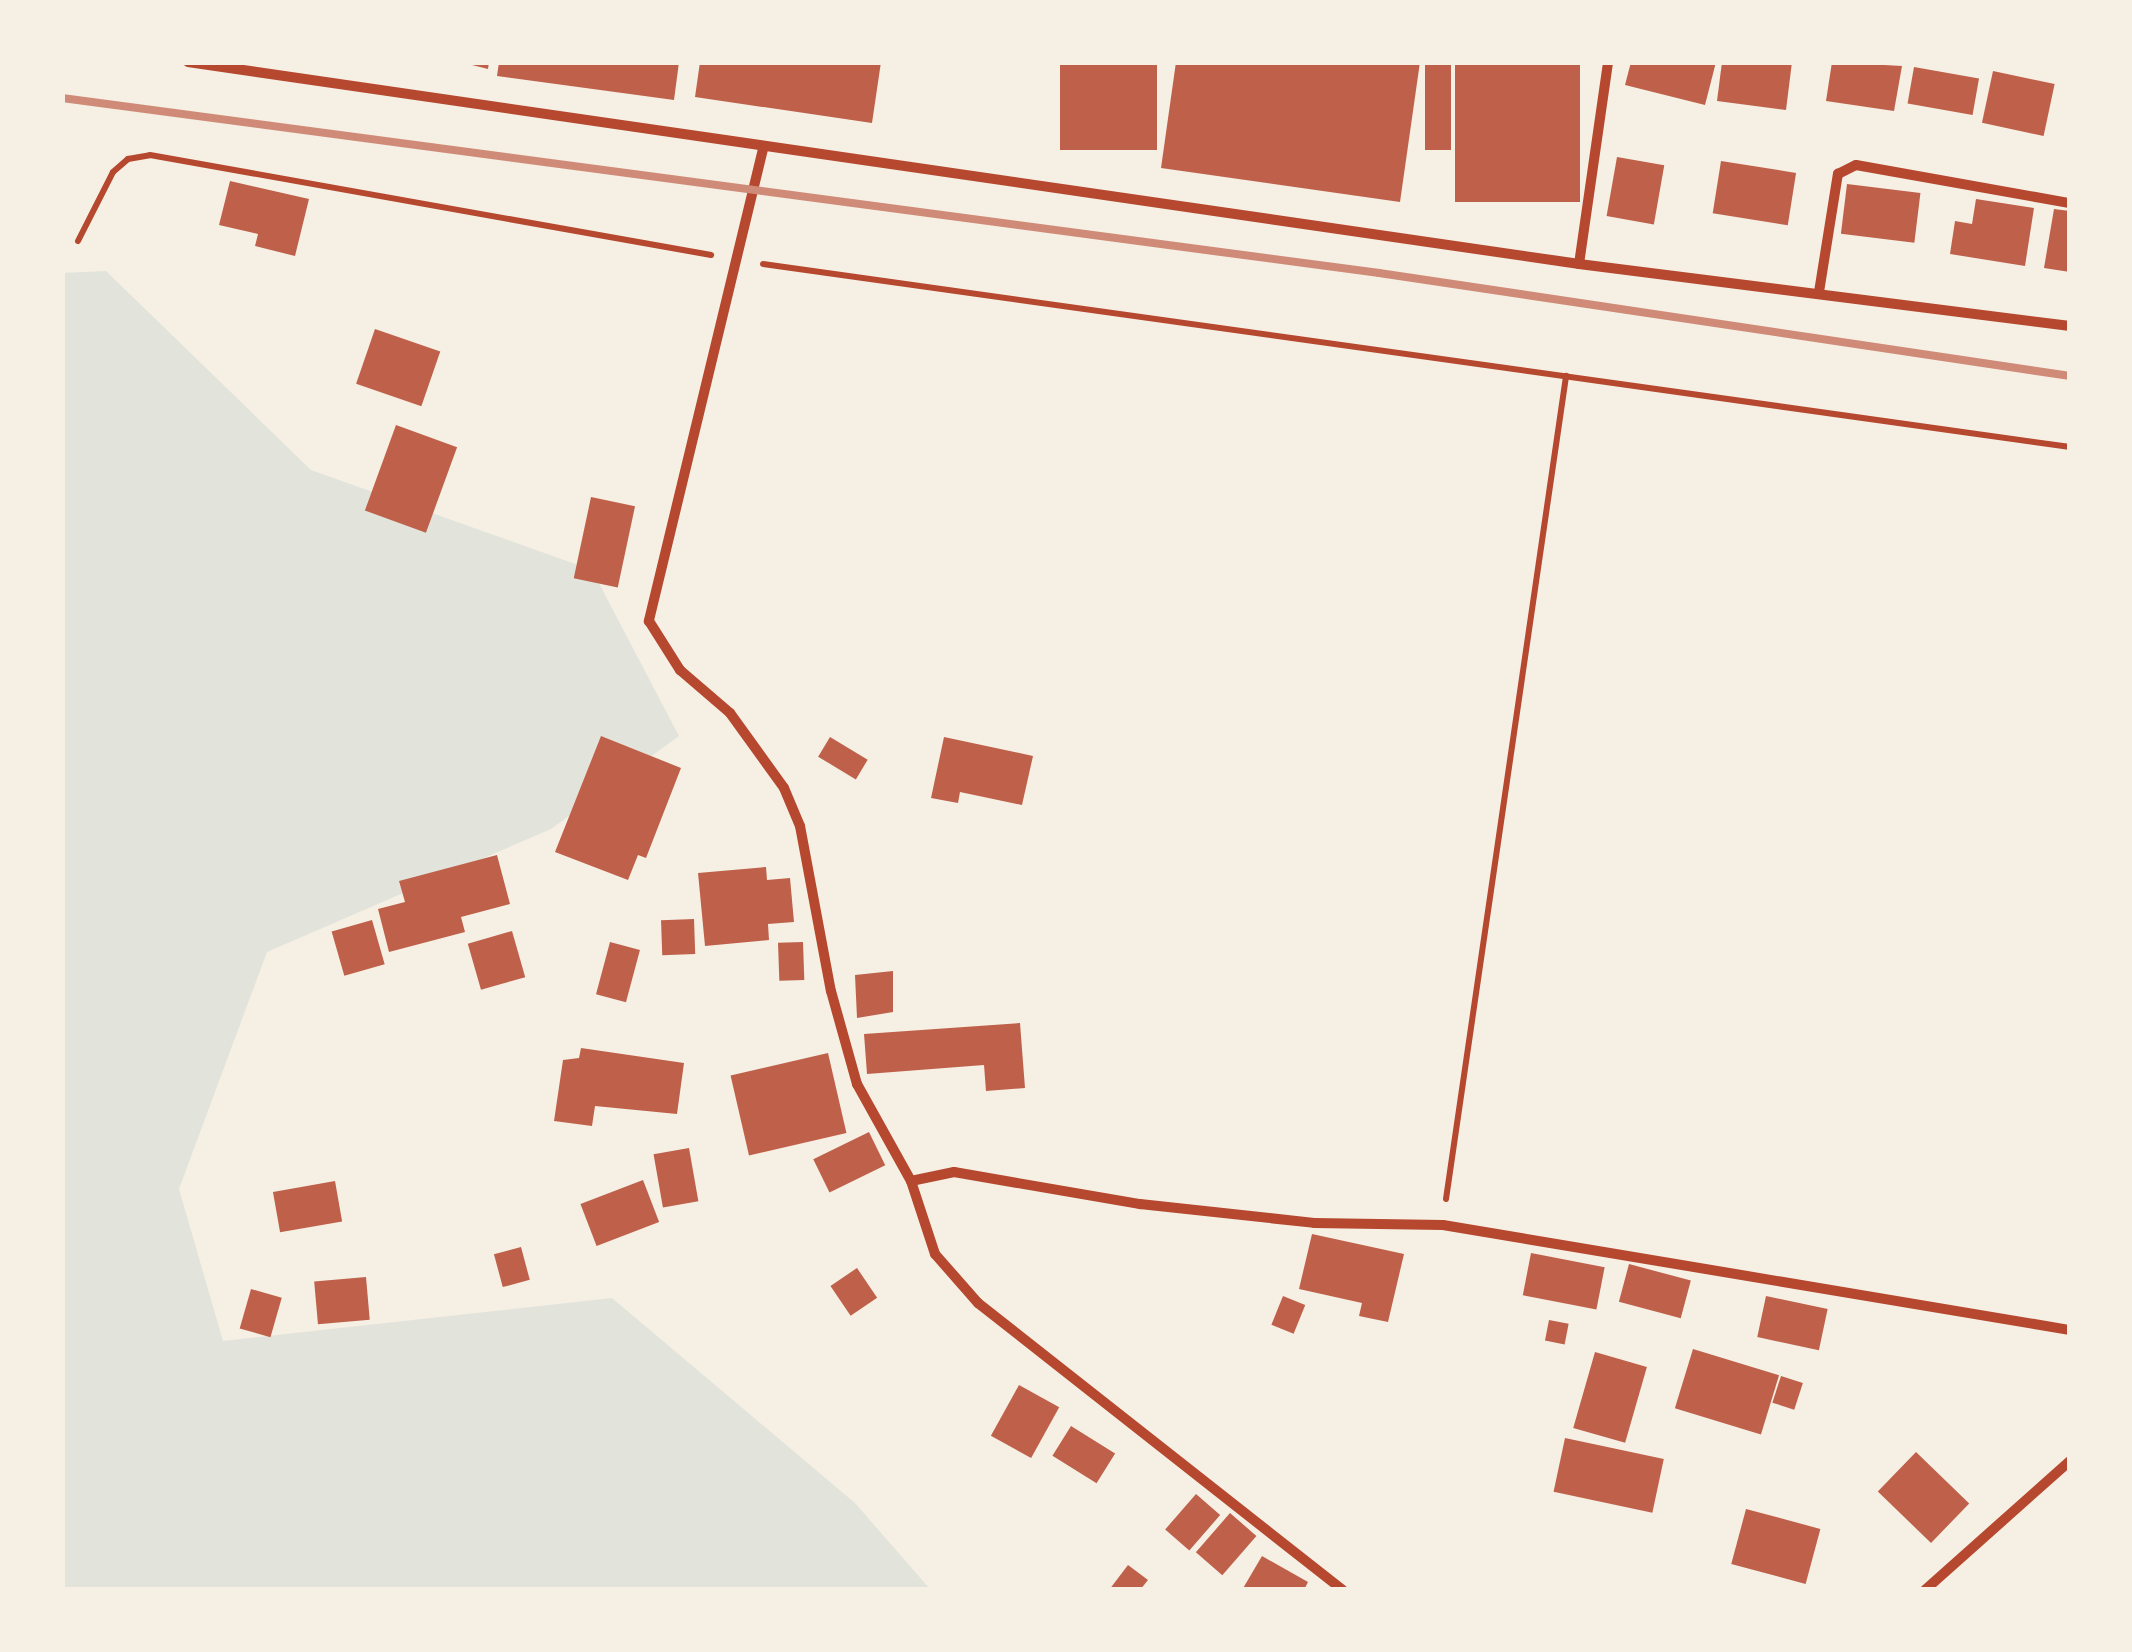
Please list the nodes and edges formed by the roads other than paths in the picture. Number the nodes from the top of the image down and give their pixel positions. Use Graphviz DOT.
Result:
graph roads {
  1 [pos="188,62"];
  2 [pos="1608,62"];
  3 [pos="199,63"];
  4 [pos="763,150"];
  5 [pos="2070,203"];
  6 [pos="1579,264"];
  7 [pos="1818,292"];
  8 [pos="2070,326"];
  9 [pos="911,1181"];
  10 [pos="2070,1330"];
  11 [pos="2070,1461"];
  12 [pos="1344,1590"];
  13 [pos="1926,1590"];
  1 -- 3 [label="street"];
  2 -- 6 [label="street"];
  3 -- 4 [label="street"];
  4 -- 6 [label="street"];
  4 -- 9 [label="street"];
  5 -- 7 [label="street"];
  6 -- 7 [label="street"];
  7 -- 8 [label="street"];
  9 -- 10 [label="street"];
  9 -- 12 [label="street"];
  11 -- 13 [label="street"];
}
